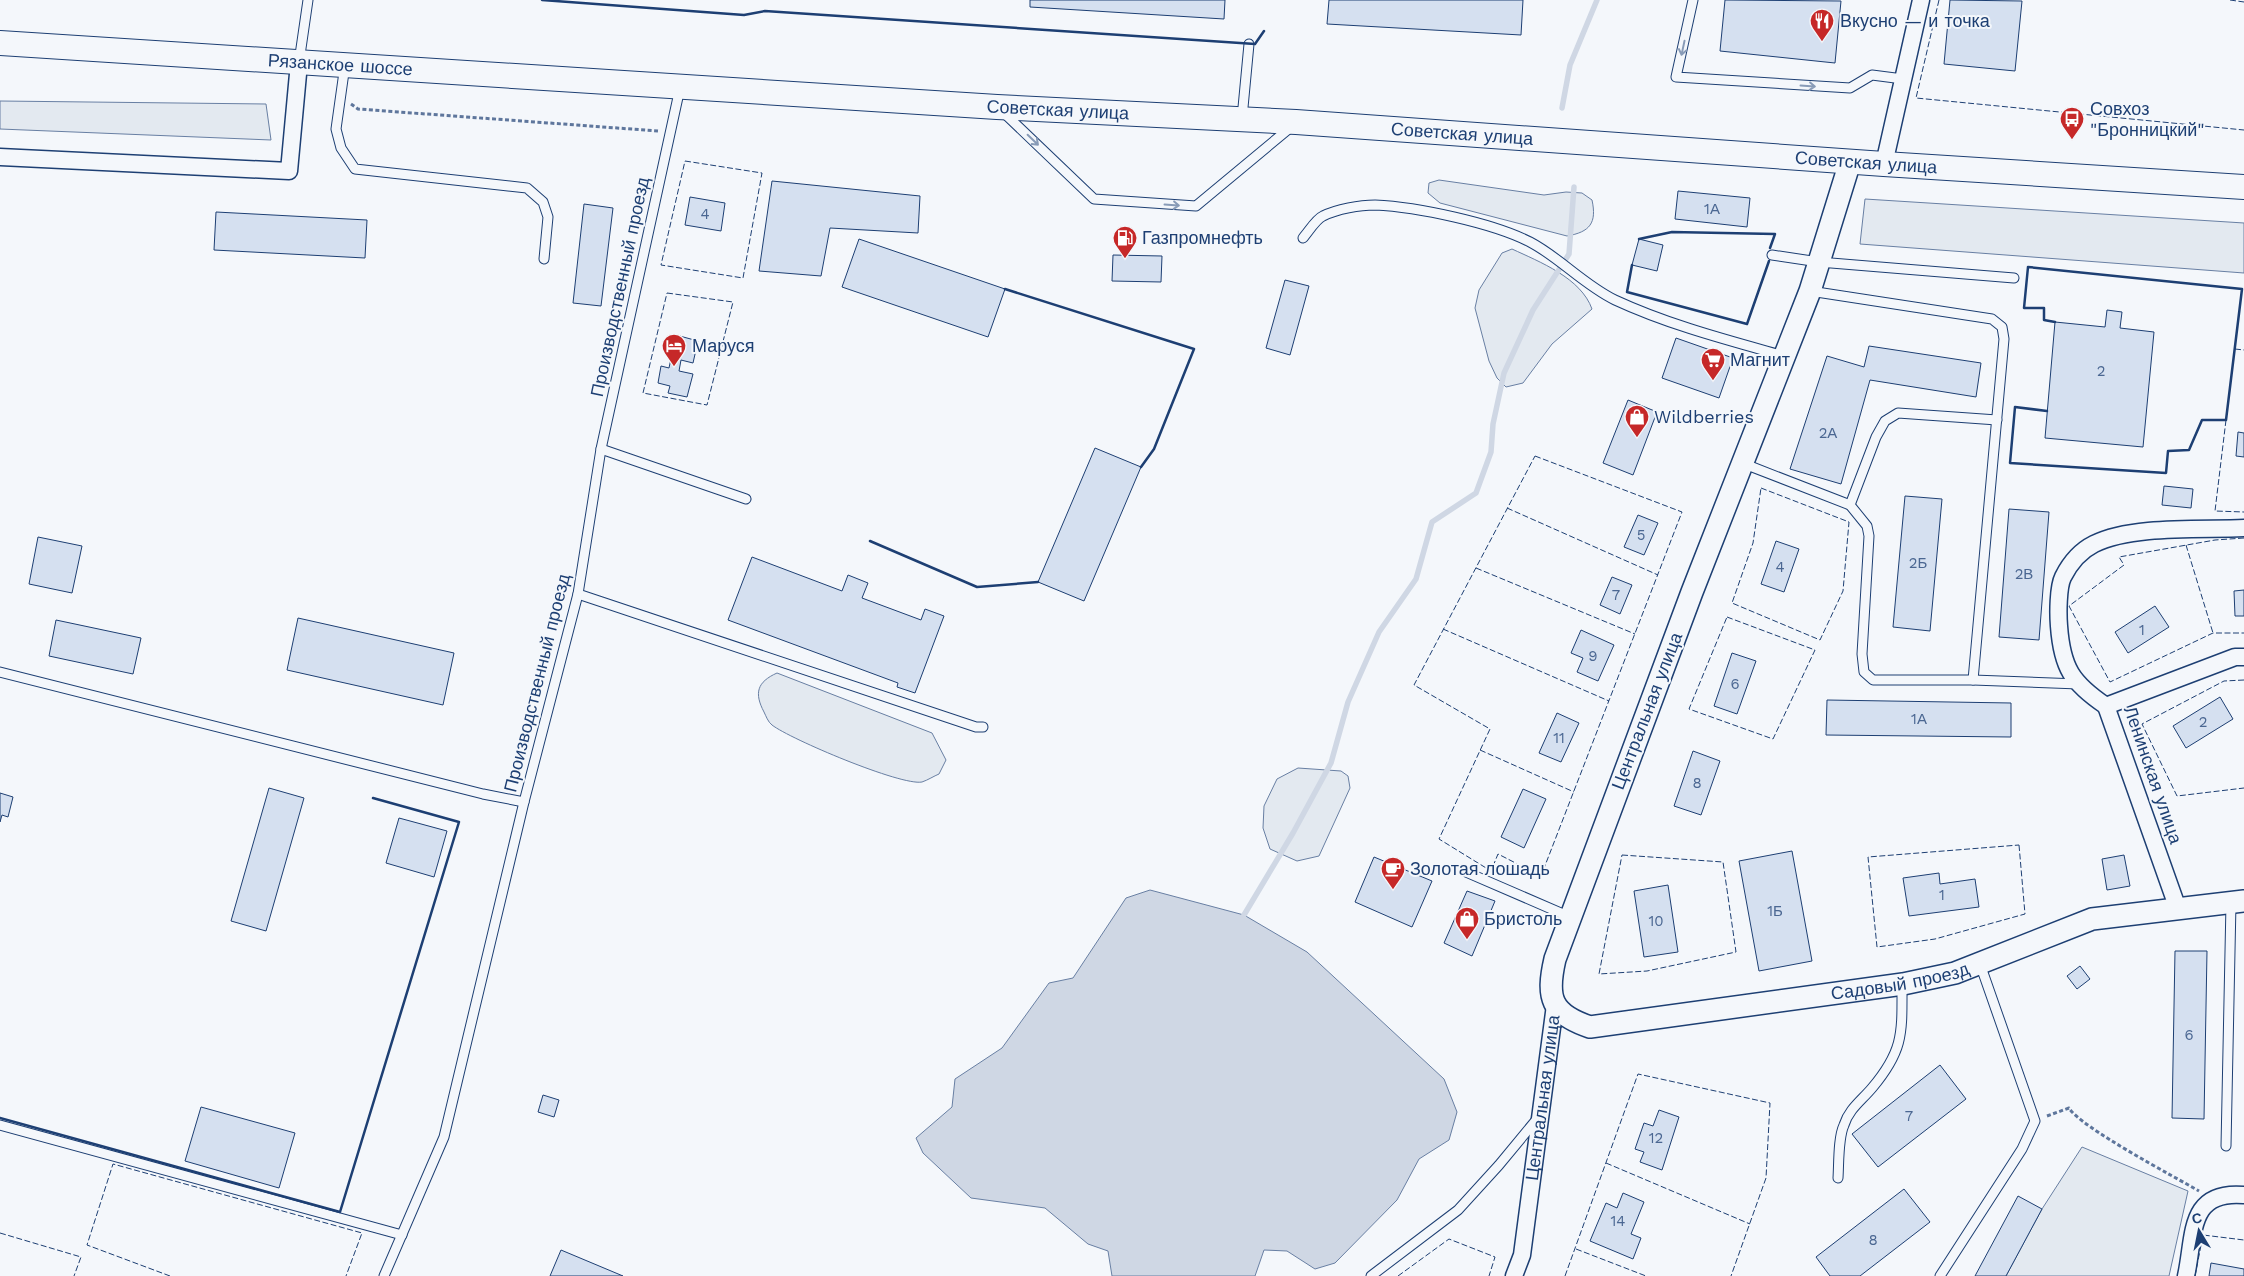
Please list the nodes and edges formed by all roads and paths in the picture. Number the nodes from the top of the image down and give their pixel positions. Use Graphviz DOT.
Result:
graph roads {
  1 [pos="308,0"];
  2 [pos="1693,0"];
  3 [pos="1921,0"];
  4 [pos="0,43"];
  5 [pos="1249,44"];
  6 [pos="299,63"];
  7 [pos="345,65"];
  8 [pos="1903,79"];
  9 [pos="681,86"];
  10 [pos="340,96"];
  11 [pos="998,107"];
  12 [pos="1242,119"];
  13 [pos="1296,122"];
  14 [pos="671,132"];
  15 [pos="0,157"];
  16 [pos="1850,162"];
  17 [pos="1884,164"];
  18 [pos="2244,187"];
  19 [pos="1303,238"];
  20 [pos="1772,255"];
  21 [pos="544,259"];
  22 [pos="1819,262"];
  23 [pos="2014,278"];
  24 [pos="1810,291"];
  25 [pos="1784,356"];
  26 [pos="1997,420"];
  27 [pos="601,449"];
  28 [pos="1742,463"];
  29 [pos="746,499"];
  30 [pos="1850,505"];
  31 [pos="2244,528"];
  32 [pos="578,594"];
  33 [pos="2244,657"];
  34 [pos="0,672"];
  35 [pos="1973,680"];
  36 [pos="2079,684"];
  37 [pos="2106,706"];
  38 [pos="983,727"];
  39 [pos="524,802"];
  40 [pos="1466,872"];
  41 [pos="2237,902"];
  42 [pos="2178,909"];
  43 [pos="1570,917"];
  44 [pos="1980,964"];
  45 [pos="1902,984"];
  46 [pos="1555,1005"];
  47 [pos="1540,1115"];
  48 [pos="2035,1121"];
  49 [pos="0,1125"];
  50 [pos="2226,1146"];
  51 [pos="1838,1178"];
  52 [pos="2240,1195"];
  53 [pos="2215,1199"];
  54 [pos="402,1236"];
  55 [pos="384,1276"];
  56 [pos="1371,1276"];
  57 [pos="1514,1276"];
  58 [pos="1940,1276"];
  59 [pos="2186,1276"];
  1 -- 6 [label="lane"];
  2 -- 8 [label="lane, one-way"];
  3 -- 8 [label="street"];
  4 -- 6 [label="main road, Рязанское шоссе"];
  5 -- 12 [label="lane"];
  6 -- 7 [label="main road, Рязанское шоссе"];
  6 -- 15 [label="street"];
  7 -- 9 [label="main road, Рязанское шоссе"];
  7 -- 10 [label="lane"];
  8 -- 17 [label="street"];
  9 -- 11 [label="main road, Советская улица"];
  9 -- 14 [label="lane, Производственный проезд"];
  10 -- 14 [label="path"];
  10 -- 21 [label="lane"];
  11 -- 12 [label="main road, Советская улица"];
  11 -- 13 [label="lane, one-way"];
  12 -- 13 [label="main road, Советская улица"];
  13 -- 16 [label="main road, Советская улица"];
  14 -- 27 [label="lane, Производственный проезд"];
  16 -- 17 [label="main road, Советская улица"];
  16 -- 22 [label="street, Центральная улица"];
  17 -- 18 [label="main road, Советская улица"];
  19 -- 25 [label="lane"];
  20 -- 22 [label="lane"];
  22 -- 23 [label="lane"];
  22 -- 24 [label="street, Центральная улица"];
  24 -- 25 [label="street, Центральная улица"];
  24 -- 26 [label="lane"];
  25 -- 28 [label="street, Центральная улица"];
  26 -- 30 [label="lane"];
  26 -- 35 [label="lane"];
  27 -- 29 [label="lane"];
  27 -- 32 [label="lane, Производственный проезд"];
  28 -- 30 [label="lane"];
  28 -- 43 [label="street, Центральная улица"];
  30 -- 35 [label="lane"];
  31 -- 36 [label="street"];
  32 -- 38 [label="lane"];
  32 -- 39 [label="lane, Производственный проезд"];
  33 -- 37 [label="street, Ленинская улица"];
  34 -- 39 [label="lane"];
  35 -- 36 [label="lane"];
  36 -- 37 [label="street"];
  37 -- 42 [label="street, Ленинская улица"];
  39 -- 54 [label="lane, Производственный проезд"];
  40 -- 43 [label="lane"];
  41 -- 42 [label="street, Садовый проезд"];
  41 -- 50 [label="lane"];
  42 -- 44 [label="street, Садовый проезд"];
  43 -- 46 [label="street, Центральная улица"];
  44 -- 45 [label="street, Садовый проезд"];
  44 -- 48 [label="lane"];
  45 -- 46 [label="street, Садовый проезд"];
  45 -- 51 [label="lane"];
  46 -- 47 [label="street, Центральная улица"];
  47 -- 56 [label="lane"];
  47 -- 57 [label="street, Центральная улица"];
  48 -- 53 [label="path"];
  48 -- 58 [label="lane"];
  49 -- 54 [label="lane"];
  52 -- 53 [label="street"];
  53 -- 59 [label="street"];
  54 -- 55 [label="lane, Производственный проезд"];
}
